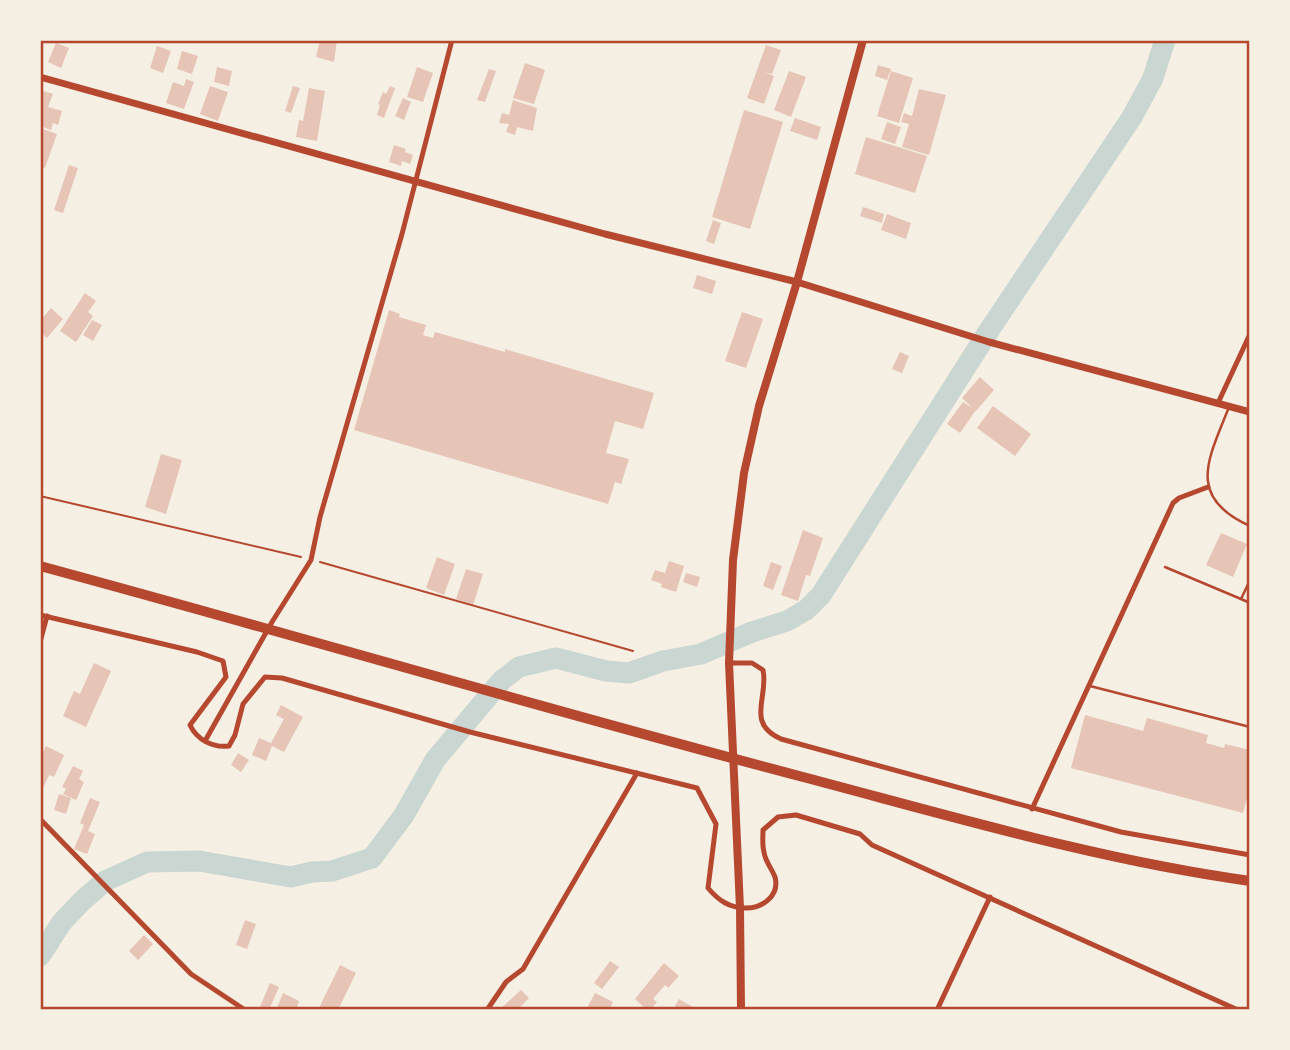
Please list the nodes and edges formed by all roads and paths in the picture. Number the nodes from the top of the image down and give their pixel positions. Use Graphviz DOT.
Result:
graph roads {
  1 [pos="452,40"];
  2 [pos="863,40"];
  3 [pos="40,77"];
  4 [pos="415,182"];
  5 [pos="797,282"];
  6 [pos="1250,334"];
  7 [pos="1218,403"];
  8 [pos="1229,406"];
  9 [pos="1250,412"];
  10 [pos="1208,487"];
  11 [pos="40,496"];
  12 [pos="1250,526"];
  13 [pos="312,560"];
  14 [pos="40,566"];
  15 [pos="1164,567"];
  16 [pos="1250,580"];
  17 [pos="1241,599"];
  18 [pos="1250,603"];
  19 [pos="40,615"];
  20 [pos="47,616"];
  21 [pos="40,642"];
  22 [pos="633,651"];
  23 [pos="729,663"];
  24 [pos="1088,686"];
  25 [pos="1250,727"];
  26 [pos="205,741"];
  27 [pos="734,759"];
  28 [pos="637,773"];
  29 [pos="1032,809"];
  30 [pos="40,819"];
  31 [pos="1250,855"];
  32 [pos="1250,881"];
  33 [pos="990,897"];
  34 [pos="740,908"];
  35 [pos="739,1008"];
  36 [pos="245,1010"];
  37 [pos="487,1010"];
  38 [pos="937,1010"];
  39 [pos="1238,1010"];
  1 -- 4 [label="street"];
  2 -- 5 [label="main road"];
  3 -- 4 [label="street"];
  4 -- 5 [label="street"];
  4 -- 13 [label="street"];
  5 -- 7 [label="street"];
  5 -- 23 [label="main road"];
  6 -- 7 [label="street"];
  7 -- 8 [label="street"];
  8 -- 9 [label="street"];
  8 -- 10 [label="lane"];
  10 -- 12 [label="lane"];
  10 -- 24 [label="street"];
  11 -- 13 [label="path"];
  13 -- 22 [label="path"];
  13 -- 26 [label="street"];
  14 -- 27 [label="highway"];
  15 -- 17 [label="lane"];
  16 -- 17 [label="lane"];
  17 -- 18 [label="lane"];
  19 -- 20 [label="street"];
  20 -- 21 [label="street"];
  20 -- 26 [label="street"];
  23 -- 27 [label="main road"];
  23 -- 29 [label="street"];
  24 -- 25 [label="lane"];
  24 -- 29 [label="street"];
  26 -- 28 [label="street"];
  27 -- 32 [label="highway"];
  27 -- 34 [label="main road"];
  28 -- 34 [label="street"];
  28 -- 37 [label="street"];
  29 -- 31 [label="street"];
  30 -- 36 [label="street"];
  33 -- 34 [label="street"];
  33 -- 38 [label="street"];
  33 -- 39 [label="street"];
  34 -- 35 [label="main road"];
}
